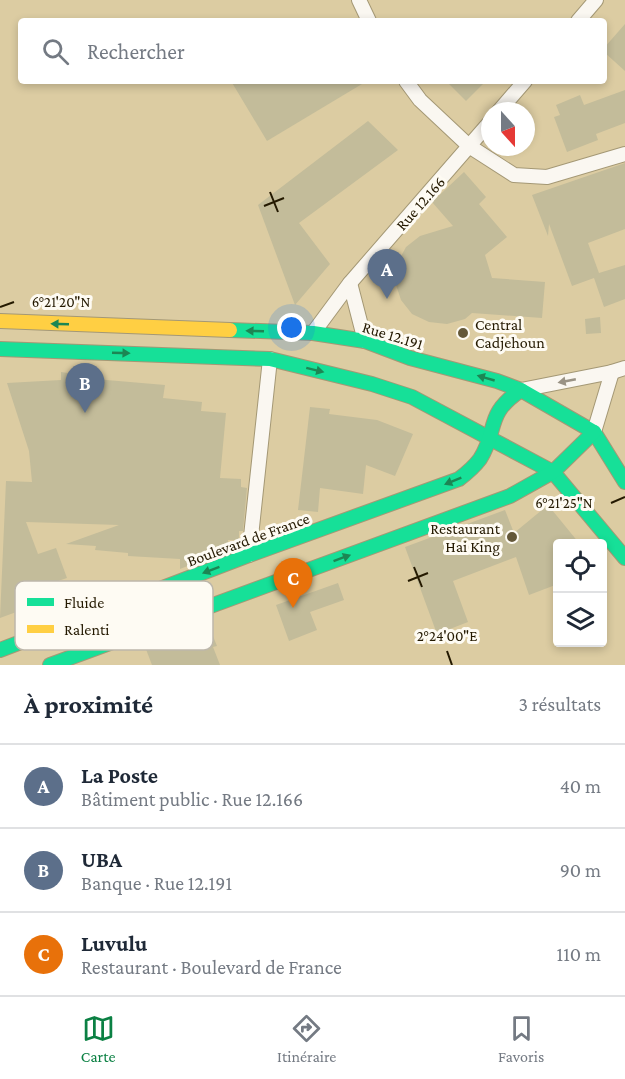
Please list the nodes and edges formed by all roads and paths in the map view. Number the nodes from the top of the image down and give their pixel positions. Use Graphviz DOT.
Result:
graph roads {
  1 [pos="359,0"];
  2 [pos="596,0"];
  3 [pos="368,18"];
  4 [pos="581,18"];
  5 [pos="408,84"];
  6 [pos="522,84"];
  7 [pos="507,102"];
  8 [pos="481,132"];
  9 [pos="469,146"];
  10 [pos="625,154"];
  11 [pos="350,283"];
  12 [pos="0,321"];
  13 [pos="313,333"];
  14 [pos="366,341"];
  15 [pos="0,348"];
  16 [pos="270,359"];
  17 [pos="619,370"];
  18 [pos="521,390"];
  19 [pos="594,432"];
  20 [pos="490,439"];
  21 [pos="553,472"];
  22 [pos="625,482"];
  23 [pos="249,555"];
  24 [pos="625,558"];
  25 [pos="181,581"];
  26 [pos="213,605"];
  27 [pos="15,644"];
  28 [pos="0,650"];
  29 [pos="91,650"];
  30 [pos="50,665"];
  1 -- 3 [label="street"];
  2 -- 4 [label="street"];
  5 -- 9 [label="street"];
  6 -- 7 [label="street"];
  8 -- 9 [label="street, Rue 12.166"];
  9 -- 10 [label="street"];
  9 -- 11 [label="street, Rue 12.166"];
  11 -- 13 [label="street, Rue 12.166"];
  11 -- 14 [label="street"];
  13 -- 12 [label="main road, Rue 12.191, one-way"];
  13 -- 14 [label="main road, Rue 12.191"];
  18 -- 14 [label="main road, Rue 12.191, one-way"];
  15 -- 16 [label="main road, one-way"];
  16 -- 20 [label="main road, one-way"];
  16 -- 23 [label="street"];
  17 -- 18 [label="street, one-way"];
  17 -- 19 [label="street"];
  18 -- 19 [label="main road, Rue 12.191"];
  18 -- 20 [label="main road, Boulevard de France"];
  19 -- 21 [label="main road"];
  19 -- 22 [label="main road, Rue 12.191"];
  20 -- 21 [label="main road"];
  20 -- 23 [label="main road, Boulevard de France, one-way"];
  21 -- 24 [label="main road"];
  26 -- 21 [label="main road, one-way"];
  23 -- 25 [label="main road, Boulevard de France, one-way"];
  27 -- 28 [label="main road, Boulevard de France, one-way"];
  30 -- 29 [label="main road, one-way"];
}
